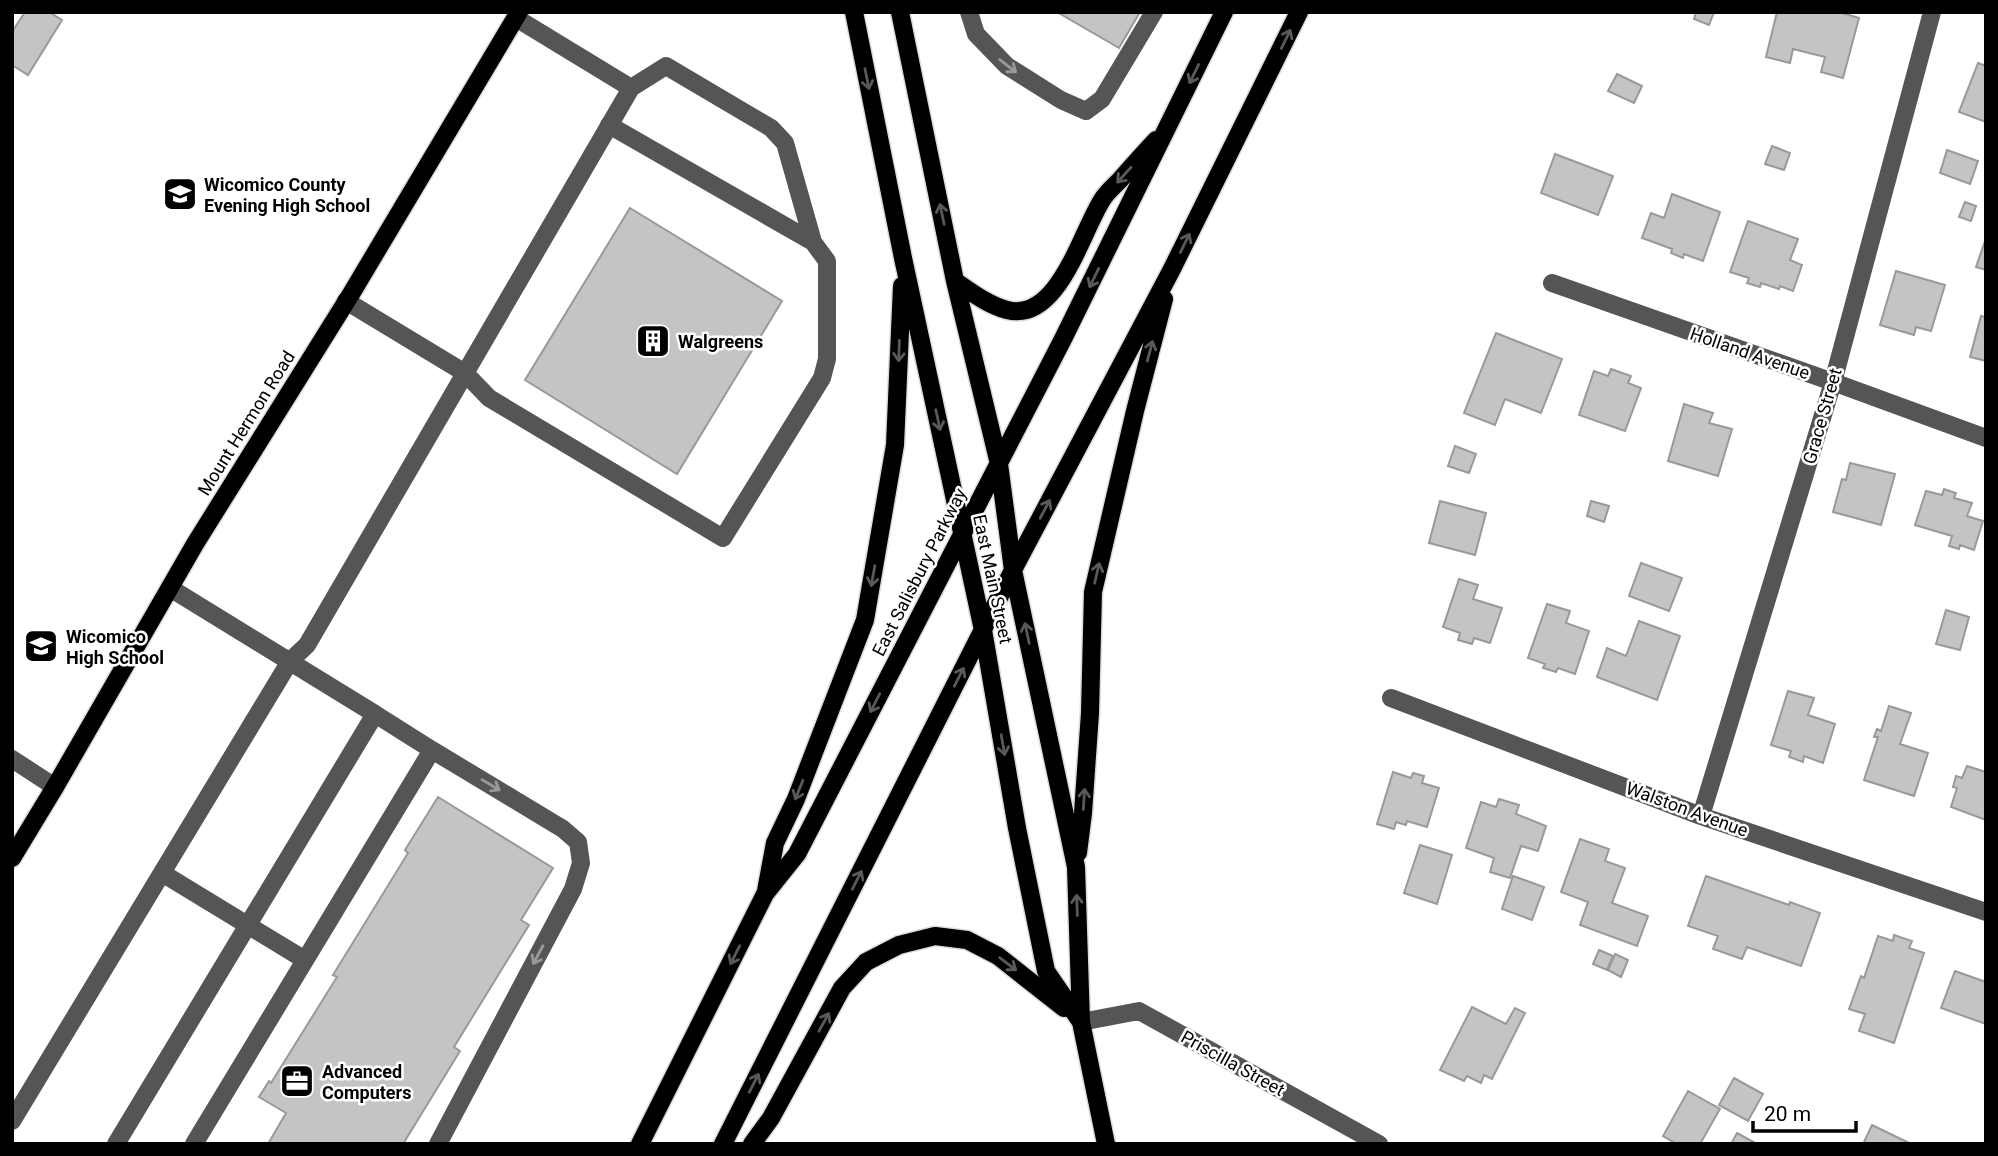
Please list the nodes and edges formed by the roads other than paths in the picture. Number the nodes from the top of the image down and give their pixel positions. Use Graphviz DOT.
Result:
graph roads {
  1 [pos="854,12"];
  2 [pos="900,12"];
  3 [pos="969,12"];
  4 [pos="1154,12"];
  5 [pos="1224,12"];
  6 [pos="1299,12"];
  7 [pos="1932,12"];
  8 [pos="517,15"];
  9 [pos="631,88"];
  10 [pos="1170,124"];
  11 [pos="609,125"];
  12 [pos="813,242"];
  13 [pos="903,258"];
  14 [pos="1172,269"];
  15 [pos="955,281"];
  16 [pos="1552,283"];
  17 [pos="346,301"];
  18 [pos="465,373"];
  19 [pos="1833,382"];
  20 [pos="1986,438"];
  21 [pos="999,464"];
  22 [pos="963,533"];
  23 [pos="1013,569"];
  24 [pos="170,588"];
  25 [pos="983,629"];
  26 [pos="290,661"];
  27 [pos="1391,698"];
  28 [pos="375,714"];
  29 [pos="432,750"];
  30 [pos="12,759"];
  31 [pos="55,787"];
  32 [pos="1702,816"];
  33 [pos="12,858"];
  34 [pos="1076,867"];
  35 [pos="162,873"];
  36 [pos="765,894"];
  37 [pos="1986,912"];
  38 [pos="248,925"];
  39 [pos="305,960"];
  40 [pos="1081,1022"];
  41 [pos="12,1121"];
  42 [pos="116,1144"];
  43 [pos="194,1144"];
  44 [pos="438,1144"];
  45 [pos="640,1144"];
  46 [pos="723,1144"];
  47 [pos="752,1144"];
  48 [pos="1106,1144"];
  49 [pos="1379,1144"];
  1 -- 13 [label="main road, East Main Street, one-way"];
  15 -- 2 [label="main road, East Main Street, one-way"];
  3 -- 4 [label="street, one-way"];
  5 -- 10 [label="main road, East Salisbury Parkway, one-way"];
  14 -- 6 [label="main road, one-way"];
  7 -- 19 [label="street, Grace Street"];
  8 -- 9 [label="street"];
  8 -- 17 [label="main road, Mount Hermon Road"];
  9 -- 11 [label="street"];
  9 -- 12 [label="street"];
  10 -- 15 [label="main road, one-way"];
  10 -- 21 [label="main road, East Salisbury Parkway, one-way"];
  11 -- 12 [label="street"];
  11 -- 18 [label="street"];
  12 -- 18 [label="street"];
  13 -- 22 [label="main road, East Main Street, one-way"];
  13 -- 36 [label="main road, one-way"];
  23 -- 14 [label="main road, one-way"];
  34 -- 14 [label="main road, one-way"];
  15 -- 21 [label="main road, East Main Street"];
  16 -- 19 [label="street, Holland Avenue"];
  17 -- 18 [label="street"];
  17 -- 24 [label="main road, Mount Hermon Road"];
  18 -- 26 [label="street"];
  19 -- 20 [label="street, Holland Avenue"];
  19 -- 32 [label="street, Grace Street"];
  21 -- 22 [label="main road, East Salisbury Parkway"];
  21 -- 23 [label="main road, East Main Street"];
  22 -- 25 [label="main road, East Main Street"];
  22 -- 36 [label="main road, East Salisbury Parkway, one-way"];
  23 -- 25 [label="main road"];
  34 -- 23 [label="main road, East Main Street, one-way"];
  24 -- 26 [label="street"];
  24 -- 31 [label="main road, Mount Hermon Road"];
  25 -- 40 [label="main road, East Main Street, one-way"];
  46 -- 25 [label="main road, one-way"];
  26 -- 28 [label="street"];
  26 -- 35 [label="street"];
  27 -- 32 [label="street, Walston Avenue"];
  28 -- 29 [label="street"];
  28 -- 38 [label="street"];
  29 -- 39 [label="street"];
  29 -- 44 [label="street, one-way"];
  30 -- 31 [label="street"];
  31 -- 33 [label="main road, Mount Hermon Road"];
  32 -- 37 [label="street, Walston Avenue"];
  40 -- 34 [label="main road, East Main Street, one-way"];
  35 -- 38 [label="street"];
  35 -- 41 [label="street"];
  36 -- 45 [label="main road, East Salisbury Parkway, one-way"];
  38 -- 39 [label="street"];
  38 -- 42 [label="street"];
  39 -- 43 [label="street"];
  47 -- 40 [label="main road, one-way"];
  40 -- 48 [label="main road, East Main Street"];
  40 -- 49 [label="street, Priscilla Street"];
}
